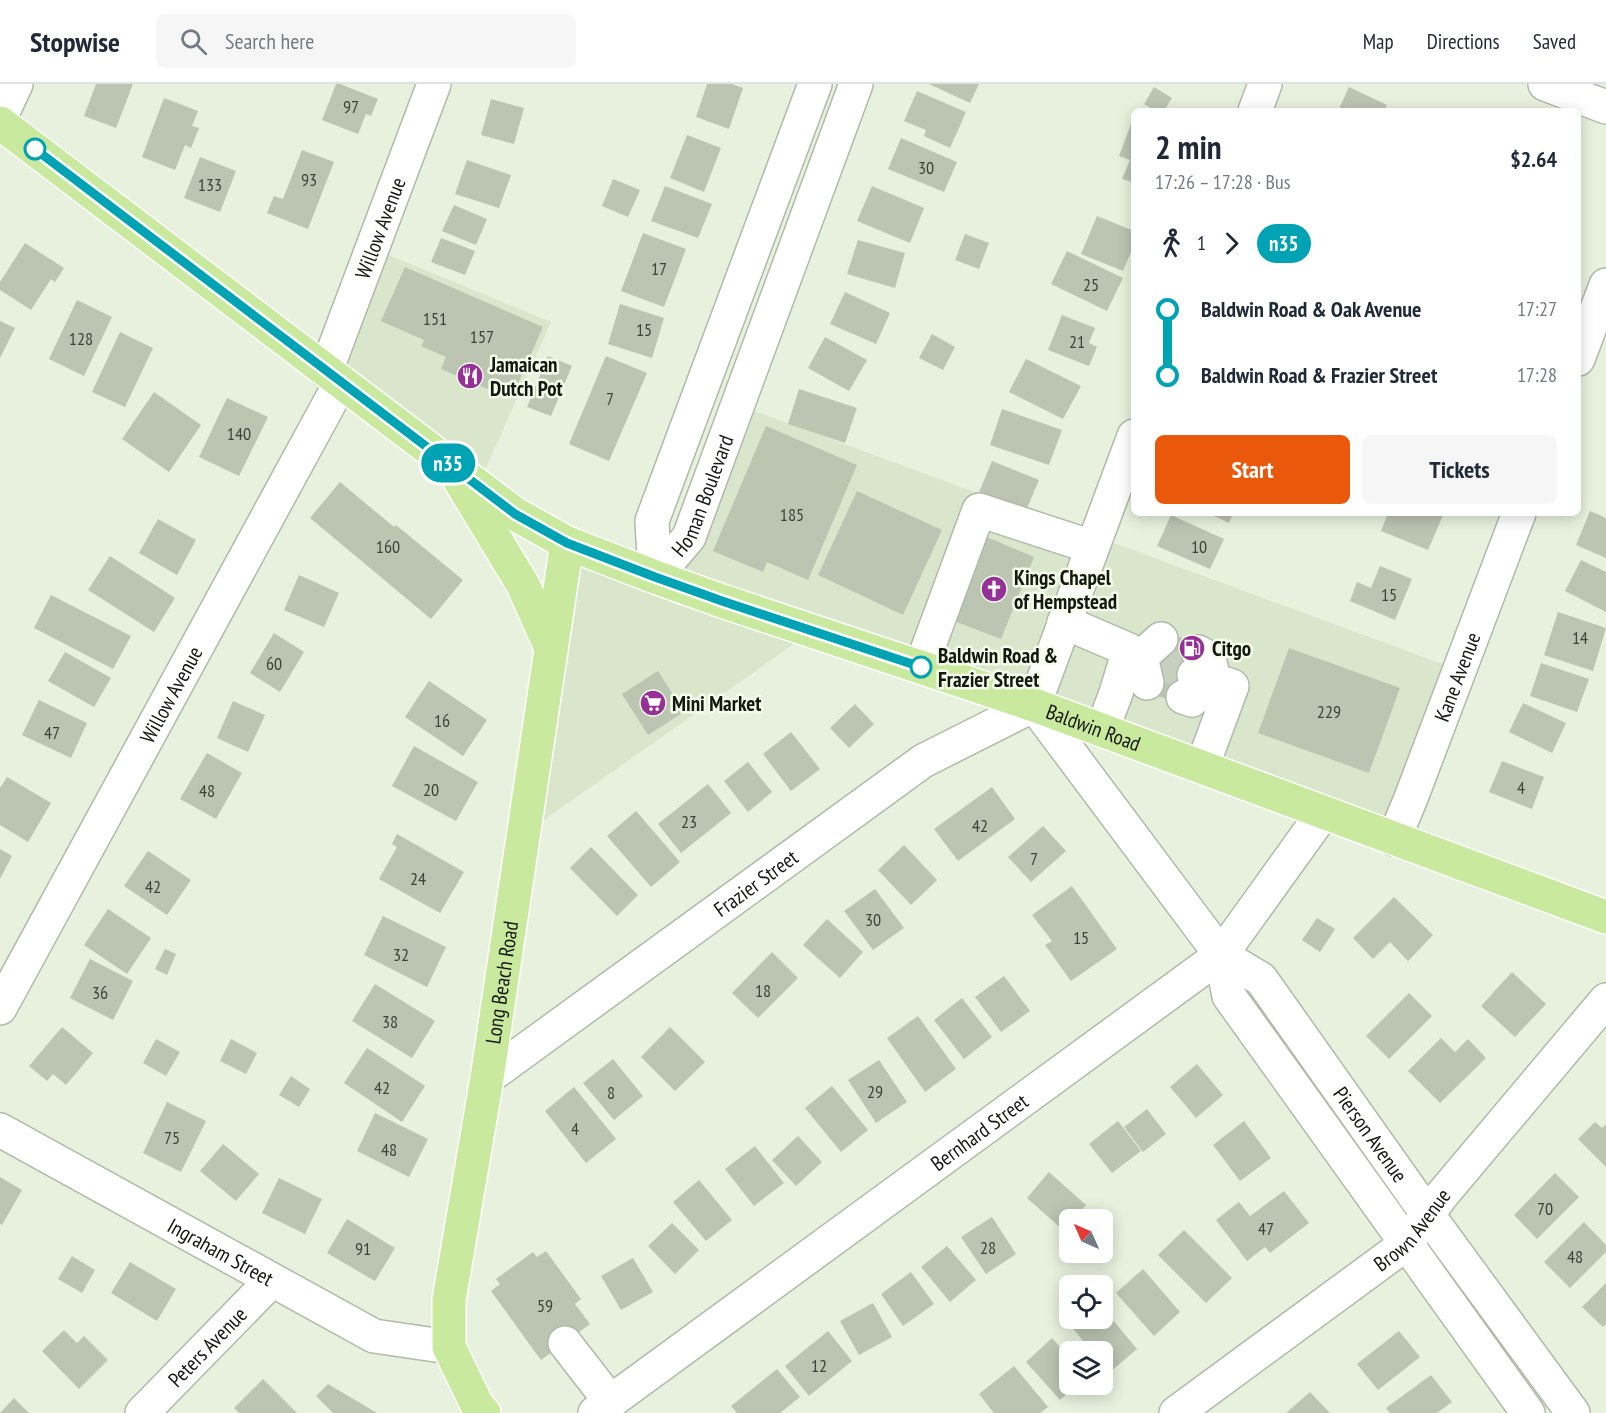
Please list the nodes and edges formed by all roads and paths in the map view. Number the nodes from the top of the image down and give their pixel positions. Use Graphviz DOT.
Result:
graph roads {
  1 [pos="16,84"];
  2 [pos="434,84"];
  3 [pos="815,84"];
  4 [pos="856,84"];
  5 [pos="1265,84"];
  6 [pos="1545,84"];
  7 [pos="1606,107"];
  8 [pos="1256,108"];
  9 [pos="0,118"];
  10 [pos="0,123"];
  11 [pos="770,205"];
  12 [pos="806,219"];
  13 [pos="1606,285"];
  14 [pos="1581,351"];
  15 [pos="333,376"];
  16 [pos="1131,444"];
  17 [pos="450,465"];
  18 [pos="1519,516"];
  19 [pos="567,543"];
  20 [pos="1092,547"];
  21 [pos="655,577"];
  22 [pos="1064,622"];
  23 [pos="551,648"];
  24 [pos="921,667"];
  25 [pos="1196,676"];
  26 [pos="1034,705"];
  27 [pos="1102,730"];
  28 [pos="1202,767"];
  29 [pos="1323,813"];
  30 [pos="1394,839"];
  31 [pos="1606,917"];
  32 [pos="1221,955"];
  33 [pos="1606,1000"];
  34 [pos="0,1008"];
  35 [pos="487,1078"];
  36 [pos="0,1130"];
  37 [pos="1428,1215"];
  38 [pos="1406,1244"];
  39 [pos="272,1280"];
  40 [pos="565,1343"];
  41 [pos="449,1347"];
  42 [pos="602,1407"];
  43 [pos="142,1413"];
  44 [pos="484,1413"];
  45 [pos="1176,1413"];
  46 [pos="1528,1413"];
  47 [pos="1573,1413"];
  1 -- 9 [label="street"];
  2 -- 15 [label="street, Willow Avenue"];
  3 -- 11 [label="street, Homan Boulevard"];
  4 -- 12 [label="street, Homan Boulevard"];
  5 -- 8 [label="street"];
  6 -- 7 [label="street"];
  10 -- 15 [label="main road, Baldwin Road"];
  11 -- 12 [label="street"];
  11 -- 21 [label="street, Homan Boulevard"];
  12 -- 21 [label="street, Homan Boulevard"];
  13 -- 14 [label="street"];
  15 -- 17 [label="main road, Baldwin Road"];
  15 -- 34 [label="street, Willow Avenue"];
  16 -- 20 [label="street"];
  17 -- 19 [label="main road, Baldwin Road"];
  17 -- 23 [label="main road"];
  18 -- 30 [label="street, Kane Avenue"];
  19 -- 21 [label="main road, Baldwin Road"];
  19 -- 23 [label="main road, Long Beach Road"];
  20 -- 22 [label="street"];
  20 -- 24 [label="street"];
  21 -- 24 [label="main road, Baldwin Road"];
  22 -- 26 [label="street"];
  22 -- 27 [label="street"];
  23 -- 35 [label="main road, Long Beach Road"];
  24 -- 26 [label="main road, Baldwin Road"];
  25 -- 28 [label="street"];
  26 -- 27 [label="main road, Baldwin Road"];
  26 -- 32 [label="street, Pierson Avenue"];
  26 -- 35 [label="street, Frazier Street"];
  27 -- 28 [label="main road, Baldwin Road"];
  28 -- 29 [label="main road, Baldwin Road"];
  29 -- 30 [label="main road, Baldwin Road"];
  29 -- 32 [label="street, Bernhard Street"];
  30 -- 31 [label="main road, Baldwin Road"];
  32 -- 37 [label="street, Pierson Avenue"];
  32 -- 38 [label="street, Pierson Avenue"];
  32 -- 42 [label="street, Bernhard Street"];
  33 -- 37 [label="street, Brown Avenue"];
  35 -- 41 [label="main road, Long Beach Road"];
  36 -- 39 [label="street, Ingraham Street"];
  37 -- 38 [label="street, Brown Avenue"];
  37 -- 47 [label="street, Pierson Avenue"];
  38 -- 45 [label="street, Brown Avenue"];
  38 -- 46 [label="street, Pierson Avenue"];
  39 -- 41 [label="street, Ingraham Street"];
  39 -- 43 [label="street, Peters Avenue"];
  40 -- 42 [label="street"];
  41 -- 44 [label="main road, Long Beach Road"];
}
